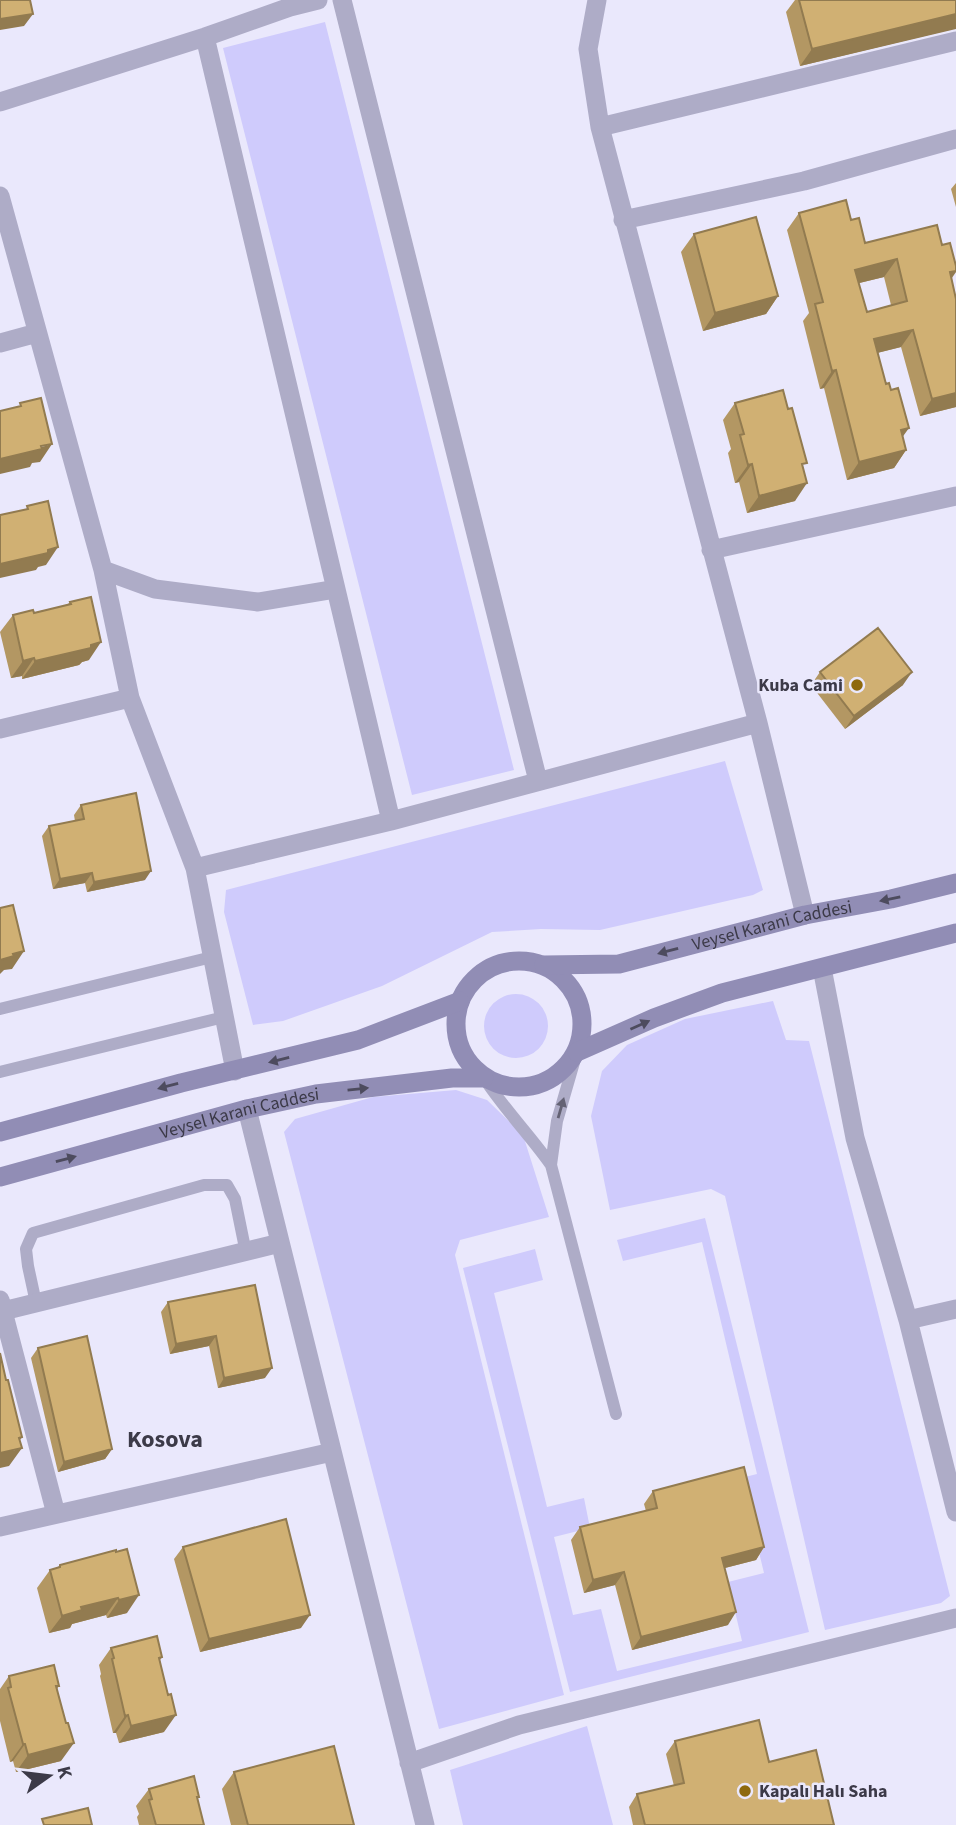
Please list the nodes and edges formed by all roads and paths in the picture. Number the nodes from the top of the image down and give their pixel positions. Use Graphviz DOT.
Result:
graph roads {
  1 [pos="318,0"];
  2 [pos="342,0"];
  3 [pos="597,0"];
  4 [pos="205,37"];
  5 [pos="956,41"];
  6 [pos="0,102"];
  7 [pos="600,127"];
  8 [pos="956,139"];
  9 [pos="0,196"];
  10 [pos="623,220"];
  11 [pos="37,333"];
  12 [pos="0,343"];
  13 [pos="956,496"];
  14 [pos="711,550"];
  15 [pos="103,570"];
  16 [pos="336,589"];
  17 [pos="130,698"];
  18 [pos="758,723"];
  19 [pos="0,729"];
  20 [pos="538,781"];
  21 [pos="391,821"];
  22 [pos="195,868"];
  23 [pos="956,883"];
  24 [pos="805,915"];
  25 [pos="956,933"];
  26 [pos="212,957"];
  27 [pos="544,965"];
  28 [pos="822,968"];
  29 [pos="460,1001"];
  30 [pos="0,1009"];
  31 [pos="224,1017"];
  32 [pos="577,1052"];
  33 [pos="235,1071"];
  34 [pos="0,1072"];
  35 [pos="484,1078"];
  36 [pos="247,1109"];
  37 [pos="0,1132"];
  38 [pos="551,1166"];
  39 [pos="0,1177"];
  40 [pos="280,1243"];
  41 [pos="246,1253"];
  42 [pos="36,1303"];
  43 [pos="2,1305"];
  44 [pos="956,1309"];
  45 [pos="908,1320"];
  46 [pos="616,1414"];
  47 [pos="332,1452"];
  48 [pos="956,1512"];
  49 [pos="56,1514"];
  50 [pos="0,1527"];
  51 [pos="956,1618"];
  52 [pos="409,1763"];
  53 [pos="425,1825"];
  1 -- 4 [label="street"];
  2 -- 20 [label="street"];
  3 -- 7 [label="street"];
  4 -- 6 [label="street"];
  4 -- 16 [label="street"];
  5 -- 7 [label="street"];
  7 -- 10 [label="street"];
  8 -- 10 [label="street"];
  9 -- 11 [label="street"];
  10 -- 14 [label="street"];
  11 -- 12 [label="street"];
  11 -- 15 [label="street"];
  13 -- 14 [label="street"];
  14 -- 18 [label="street"];
  15 -- 16 [label="street"];
  15 -- 17 [label="street"];
  16 -- 21 [label="street"];
  17 -- 19 [label="street"];
  17 -- 22 [label="street"];
  18 -- 20 [label="street"];
  18 -- 24 [label="street"];
  20 -- 21 [label="street"];
  21 -- 22 [label="street"];
  22 -- 26 [label="street"];
  23 -- 24 [label="main road, Veysel Karani Caddesi, one-way"];
  24 -- 27 [label="main road, Veysel Karani Caddesi, one-way"];
  25 -- 28 [label="main road"];
  26 -- 30 [label="lane"];
  26 -- 31 [label="street"];
  27 -- 29 [label="main road"];
  27 -- 32 [label="main road"];
  32 -- 28 [label="main road, one-way"];
  28 -- 45 [label="street"];
  29 -- 33 [label="main road, one-way"];
  29 -- 35 [label="main road"];
  31 -- 33 [label="street"];
  31 -- 34 [label="lane"];
  32 -- 35 [label="main road"];
  38 -- 32 [label="lane, one-way"];
  33 -- 37 [label="main road, one-way"];
  36 -- 35 [label="main road, Veysel Karani Caddesi, one-way"];
  35 -- 38 [label="lane"];
  39 -- 36 [label="main road, Veysel Karani Caddesi, one-way"];
  36 -- 40 [label="street"];
  38 -- 46 [label="lane"];
  40 -- 41 [label="street"];
  40 -- 47 [label="street"];
  41 -- 42 [label="street"];
  41 -- 42 [label="lane"];
  42 -- 43 [label="street"];
  43 -- 49 [label="street"];
  44 -- 45 [label="street"];
  45 -- 48 [label="street"];
  47 -- 49 [label="street"];
  47 -- 52 [label="street"];
  49 -- 50 [label="street"];
  51 -- 52 [label="street"];
  52 -- 53 [label="street"];
}
